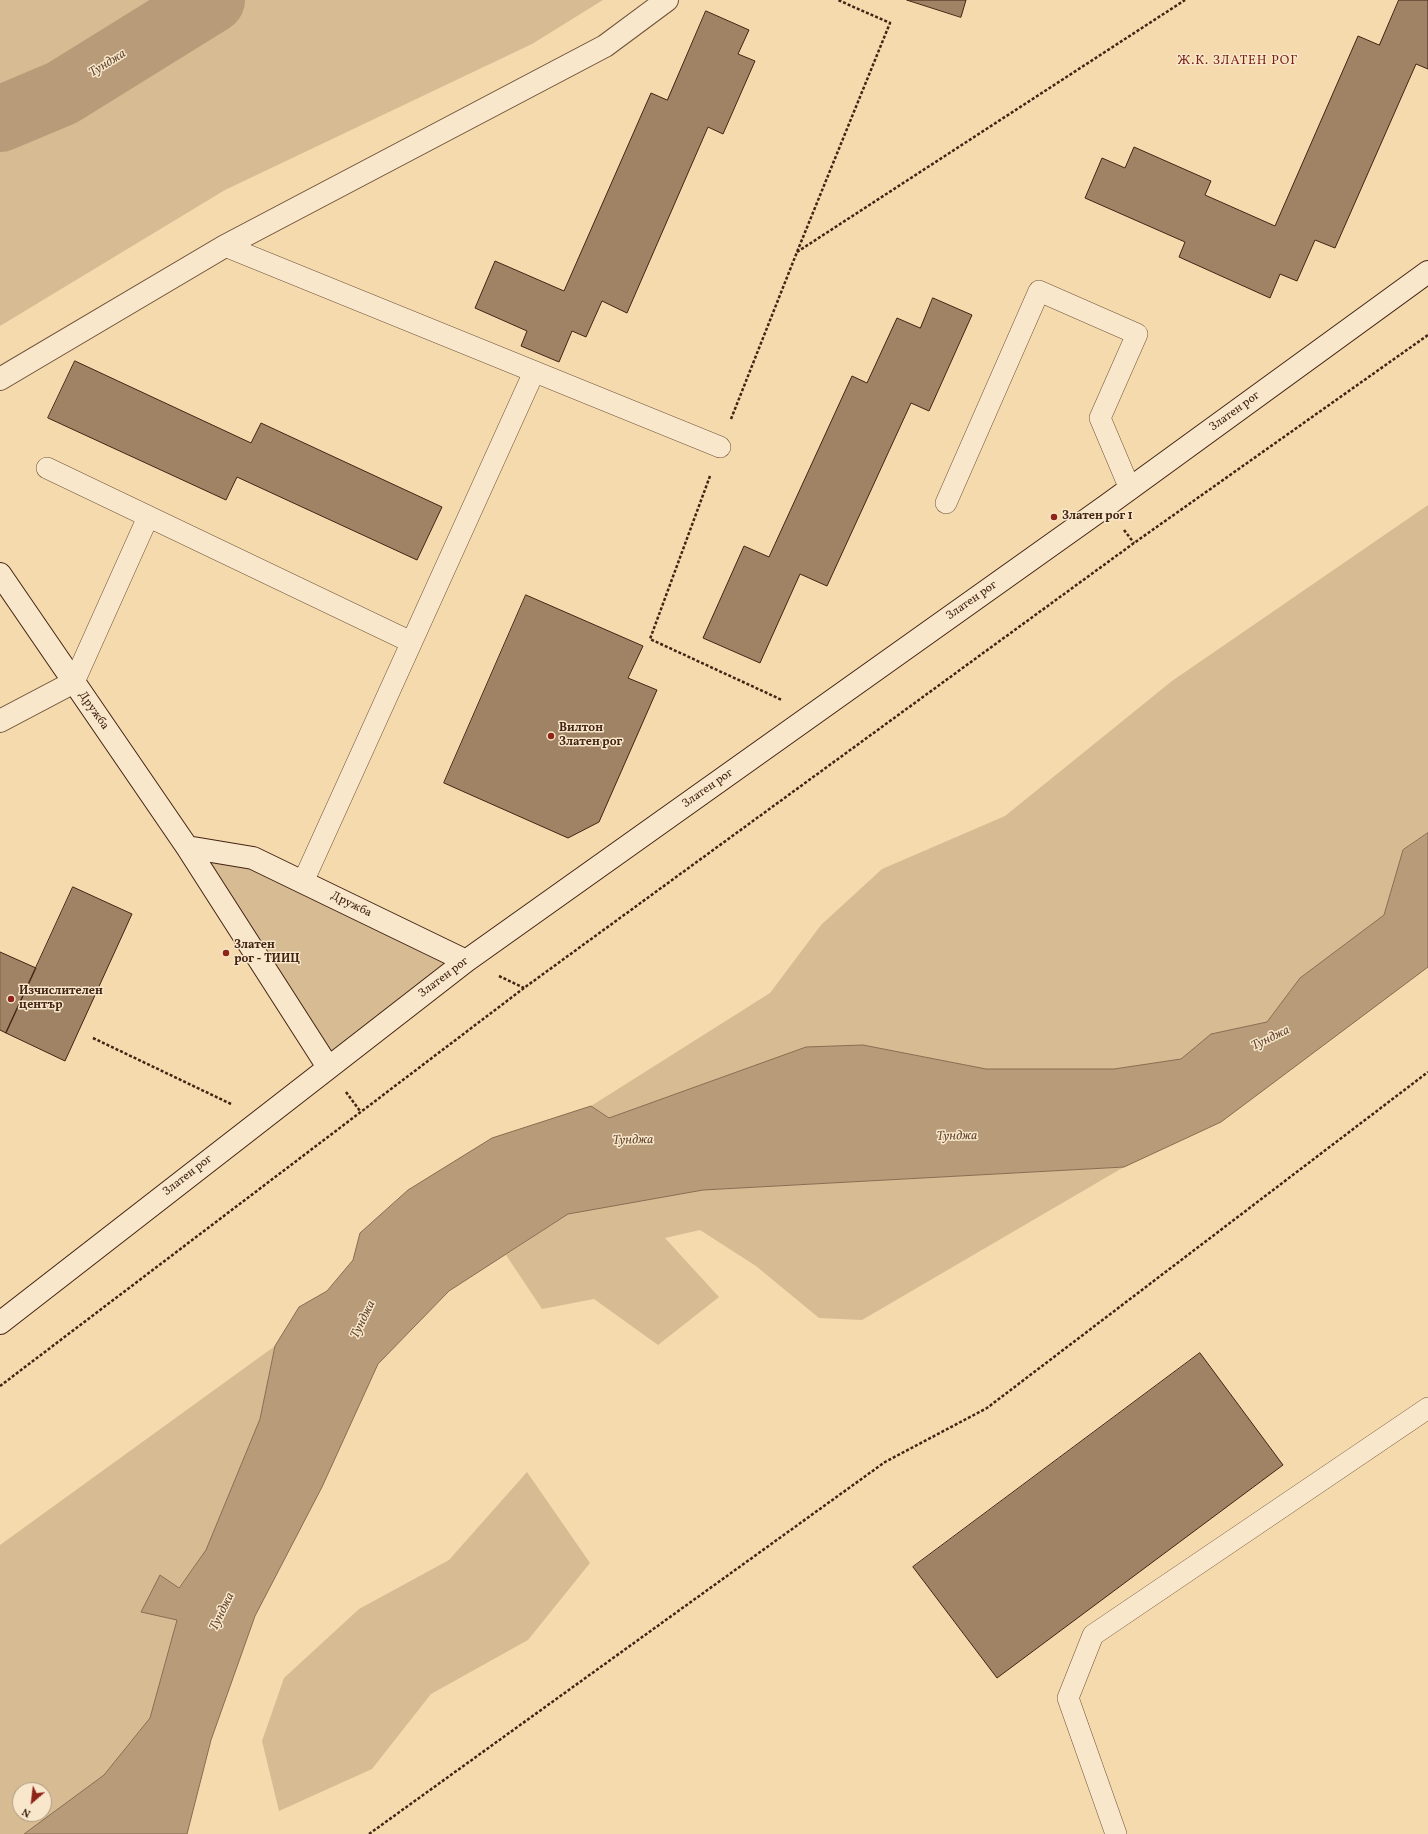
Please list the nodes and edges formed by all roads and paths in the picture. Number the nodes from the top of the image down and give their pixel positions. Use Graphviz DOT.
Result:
graph roads {
  1 [pos="667,0"];
  2 [pos="838,0"];
  3 [pos="1186,0"];
  4 [pos="225,246"];
  5 [pos="797,252"];
  6 [pos="1428,272"];
  7 [pos="1428,335"];
  8 [pos="534,372"];
  9 [pos="0,379"];
  10 [pos="720,447"];
  11 [pos="47,468"];
  12 [pos="1130,489"];
  13 [pos="946,503"];
  14 [pos="148,517"];
  15 [pos="0,574"];
  16 [pos="411,642"];
  17 [pos="74,682"];
  18 [pos="813,714"];
  19 [pos="0,721"];
  20 [pos="187,847"];
  21 [pos="303,882"];
  22 [pos="466,961"];
  23 [pos="93,1038"];
  24 [pos="328,1067"];
  25 [pos="1428,1072"];
  26 [pos="262,1119"];
  27 [pos="0,1323"];
  28 [pos="0,1386"];
  29 [pos="1428,1408"];
  30 [pos="369,1834"];
  31 [pos="1116,1834"];
  1 -- 4 [label="street"];
  2 -- 5 [label="path"];
  3 -- 5 [label="path"];
  4 -- 8 [label="lane"];
  4 -- 9 [label="street"];
  5 -- 10 [label="path"];
  6 -- 12 [label="street, Златен рог"];
  7 -- 28 [label="path"];
  8 -- 10 [label="lane"];
  8 -- 16 [label="lane"];
  10 -- 18 [label="path"];
  11 -- 14 [label="lane"];
  12 -- 13 [label="lane"];
  12 -- 18 [label="street, Златен рог"];
  14 -- 16 [label="lane"];
  14 -- 17 [label="lane"];
  15 -- 17 [label="street, Дружба"];
  16 -- 21 [label="lane"];
  17 -- 19 [label="street"];
  17 -- 20 [label="street, Дружба"];
  18 -- 22 [label="street, Златен рог"];
  20 -- 21 [label="street, Дружба"];
  20 -- 24 [label="street, Дружба"];
  21 -- 22 [label="street, Дружба"];
  22 -- 24 [label="street, Златен рог"];
  23 -- 26 [label="path"];
  24 -- 26 [label="street, Златен рог"];
  25 -- 30 [label="path"];
  26 -- 27 [label="street, Златен рог"];
  29 -- 31 [label="lane"];
}
